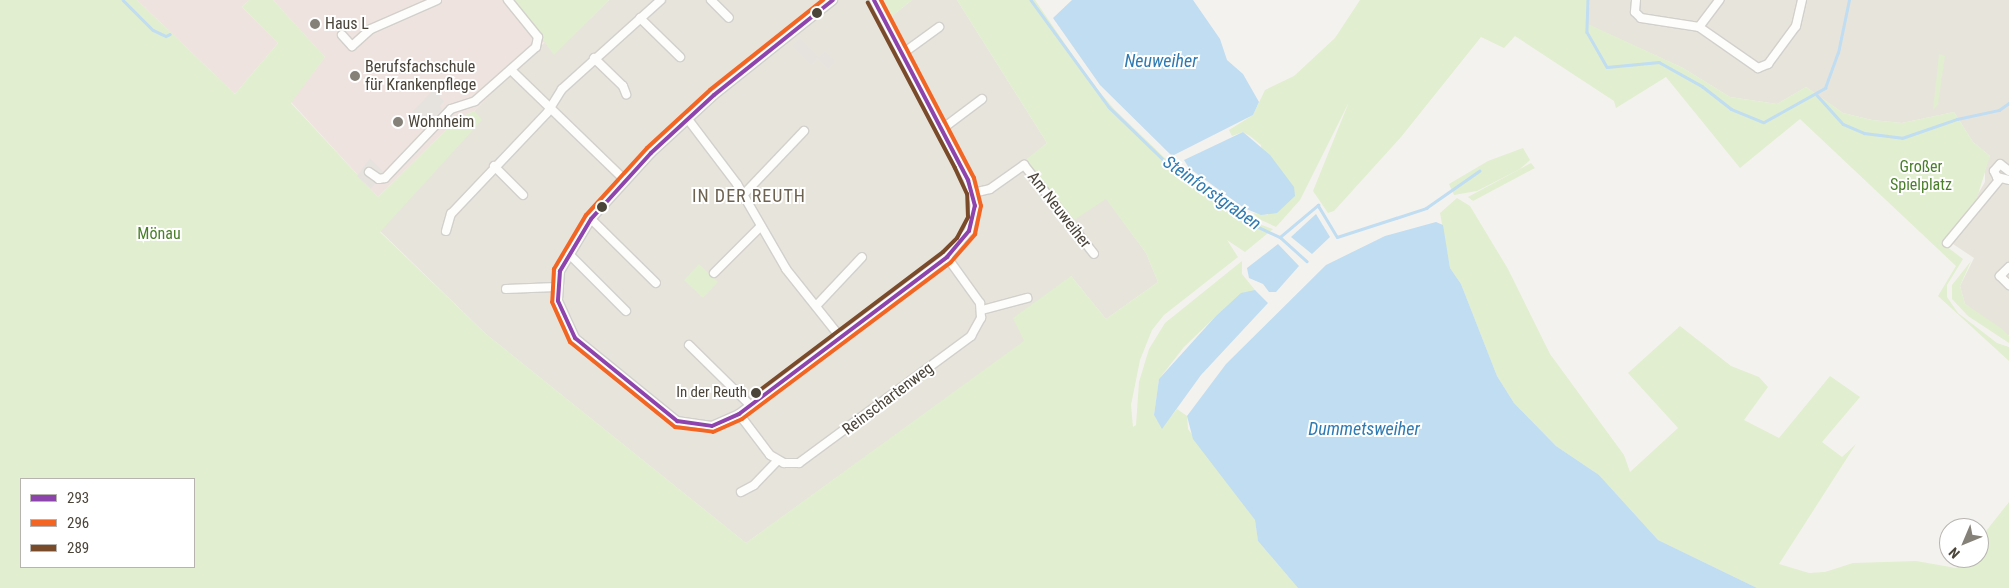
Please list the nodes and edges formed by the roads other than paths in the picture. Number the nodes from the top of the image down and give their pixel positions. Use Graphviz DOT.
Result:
graph roads {
  1 [pos="437,0"];
  2 [pos="508,0"];
  3 [pos="661,0"];
  4 [pos="711,0"];
  5 [pos="833,0"];
  6 [pos="874,0"];
  7 [pos="1636,0"];
  8 [pos="1719,0"];
  9 [pos="1802,0"];
  10 [pos="640,18"];
  11 [pos="729,18"];
  12 [pos="1699,26"];
  13 [pos="940,27"];
  14 [pos="342,35"];
  15 [pos="902,54"];
  16 [pos="680,57"];
  17 [pos="594,58"];
  18 [pos="511,70"];
  19 [pos="626,94"];
  20 [pos="982,99"];
  21 [pos="550,108"];
  22 [pos="687,118"];
  23 [pos="942,129"];
  24 [pos="804,131"];
  25 [pos="2007,165"];
  26 [pos="494,166"];
  27 [pos="369,172"];
  28 [pos="2000,178"];
  29 [pos="625,180"];
  30 [pos="2009,180"];
  31 [pos="744,194"];
  32 [pos="972,194"];
  33 [pos="523,195"];
  34 [pos="591,219"];
  35 [pos="761,226"];
  36 [pos="446,231"];
  37 [pos="1947,243"];
  38 [pos="568,254"];
  39 [pos="1094,254"];
  40 [pos="862,256"];
  41 [pos="947,257"];
  42 [pos="2009,267"];
  43 [pos="714,274"];
  44 [pos="656,283"];
  45 [pos="2009,286"];
  46 [pos="556,287"];
  47 [pos="506,289"];
  48 [pos="1027,298"];
  49 [pos="816,306"];
  50 [pos="982,310"];
  51 [pos="626,311"];
  52 [pos="840,337"];
  53 [pos="689,345"];
  54 [pos="751,406"];
  55 [pos="739,414"];
  56 [pos="777,461"];
  57 [pos="741,492"];
  1 -- 14 [label="street"];
  2 -- 18 [label="street"];
  3 -- 10 [label="street"];
  4 -- 11 [label="street"];
  5 -- 22 [label="street"];
  6 -- 15 [label="street"];
  7 -- 12 [label="street"];
  8 -- 12 [label="street"];
  9 -- 12 [label="street"];
  10 -- 16 [label="street"];
  10 -- 17 [label="street"];
  13 -- 15 [label="street"];
  15 -- 23 [label="street"];
  17 -- 19 [label="street"];
  17 -- 21 [label="street"];
  18 -- 21 [label="street"];
  18 -- 27 [label="street"];
  20 -- 23 [label="street"];
  21 -- 26 [label="street"];
  21 -- 29 [label="street"];
  22 -- 29 [label="street"];
  22 -- 31 [label="street"];
  23 -- 32 [label="street"];
  24 -- 31 [label="street"];
  25 -- 28 [label="street"];
  26 -- 33 [label="street"];
  26 -- 36 [label="street"];
  28 -- 30 [label="street"];
  28 -- 37 [label="street"];
  29 -- 34 [label="street"];
  31 -- 35 [label="street"];
  32 -- 39 [label="street, Am Neuweiher"];
  32 -- 41 [label="street"];
  34 -- 38 [label="street"];
  34 -- 44 [label="street"];
  35 -- 43 [label="street"];
  35 -- 49 [label="street"];
  38 -- 46 [label="street"];
  38 -- 51 [label="street"];
  40 -- 49 [label="street"];
  41 -- 50 [label="street"];
  41 -- 52 [label="street"];
  42 -- 45 [label="street"];
  46 -- 47 [label="street"];
  46 -- 55 [label="street"];
  48 -- 50 [label="street"];
  49 -- 52 [label="street"];
  50 -- 56 [label="street, Reinschartenweg"];
  52 -- 54 [label="street"];
  53 -- 54 [label="street"];
  54 -- 55 [label="street"];
  55 -- 56 [label="street"];
  56 -- 57 [label="street"];
}
